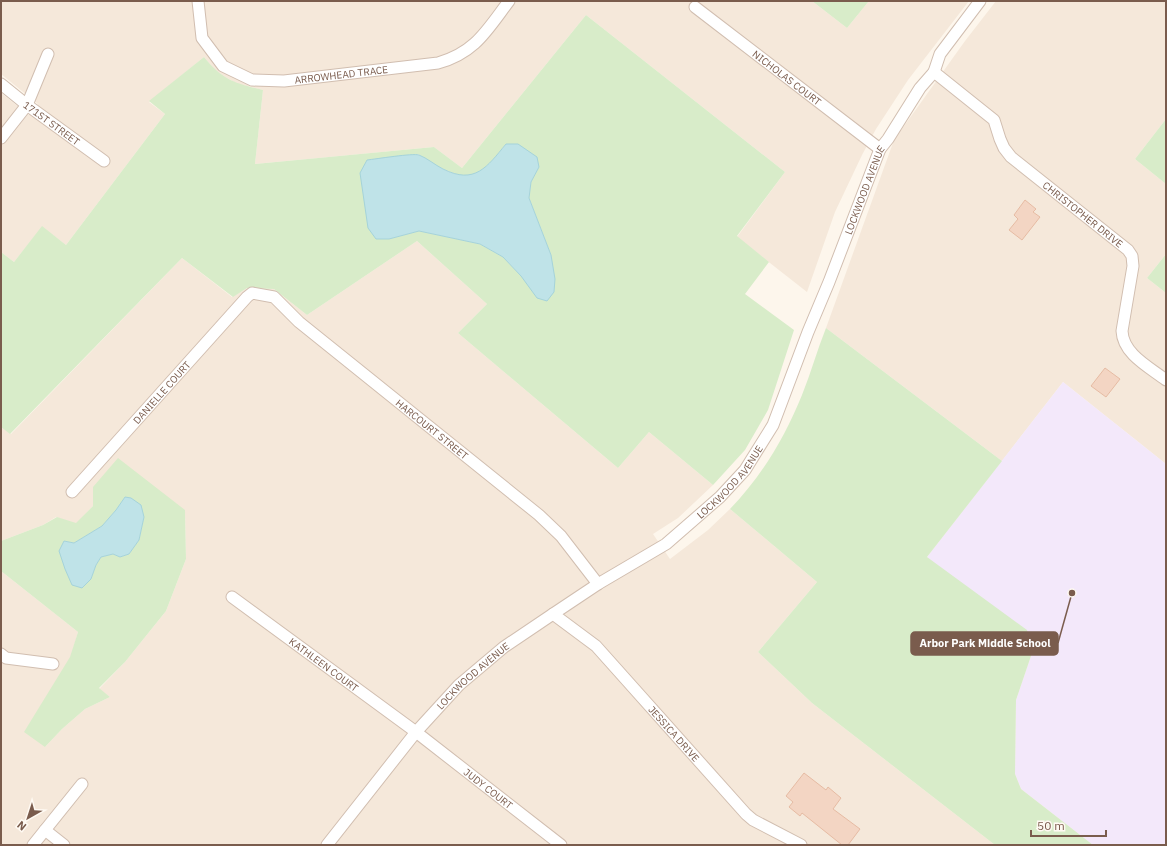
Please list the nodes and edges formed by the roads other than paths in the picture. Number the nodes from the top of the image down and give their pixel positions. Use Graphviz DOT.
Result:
graph roads {
  1 [pos="198,1"];
  2 [pos="509,1"];
  3 [pos="980,1"];
  4 [pos="695,7"];
  5 [pos="48,54"];
  6 [pos="934,72"];
  7 [pos="1,84"];
  8 [pos="27,105"];
  9 [pos="1,138"];
  10 [pos="880,149"];
  11 [pos="104,161"];
  12 [pos="252,293"];
  13 [pos="1166,380"];
  14 [pos="72,492"];
  15 [pos="598,584"];
  16 [pos="232,597"];
  17 [pos="553,614"];
  18 [pos="3,659"];
  19 [pos="53,664"];
  20 [pos="416,732"];
  21 [pos="82,784"];
  22 [pos="45,830"];
  23 [pos="329,844"];
  24 [pos="798,844"];
  25 [pos="33,845"];
  26 [pos="64,845"];
  27 [pos="561,845"];
  1 -- 2 [label="street, ARROWHEAD TRACE"];
  3 -- 6 [label="street, LOCKWOOD AVENUE"];
  4 -- 10 [label="street, NICHOLAS COURT"];
  5 -- 8 [label="street"];
  6 -- 10 [label="street, LOCKWOOD AVENUE"];
  6 -- 13 [label="street, CHRISTOPHER DRIVE"];
  7 -- 8 [label="street, 171ST STREET"];
  8 -- 9 [label="street"];
  8 -- 11 [label="street, 171ST STREET"];
  10 -- 15 [label="street, LOCKWOOD AVENUE"];
  12 -- 14 [label="street, DANIELLE COURT"];
  12 -- 15 [label="street, HARCOURT STREET"];
  15 -- 17 [label="street, LOCKWOOD AVENUE"];
  16 -- 20 [label="street, KATHLEEN COURT"];
  17 -- 20 [label="street, LOCKWOOD AVENUE"];
  17 -- 24 [label="street, JESSICA DRIVE"];
  18 -- 19 [label="street"];
  20 -- 23 [label="street, LOCKWOOD AVENUE"];
  20 -- 27 [label="street, JUDY COURT"];
  21 -- 22 [label="street"];
  22 -- 25 [label="street"];
  22 -- 26 [label="street"];
}
